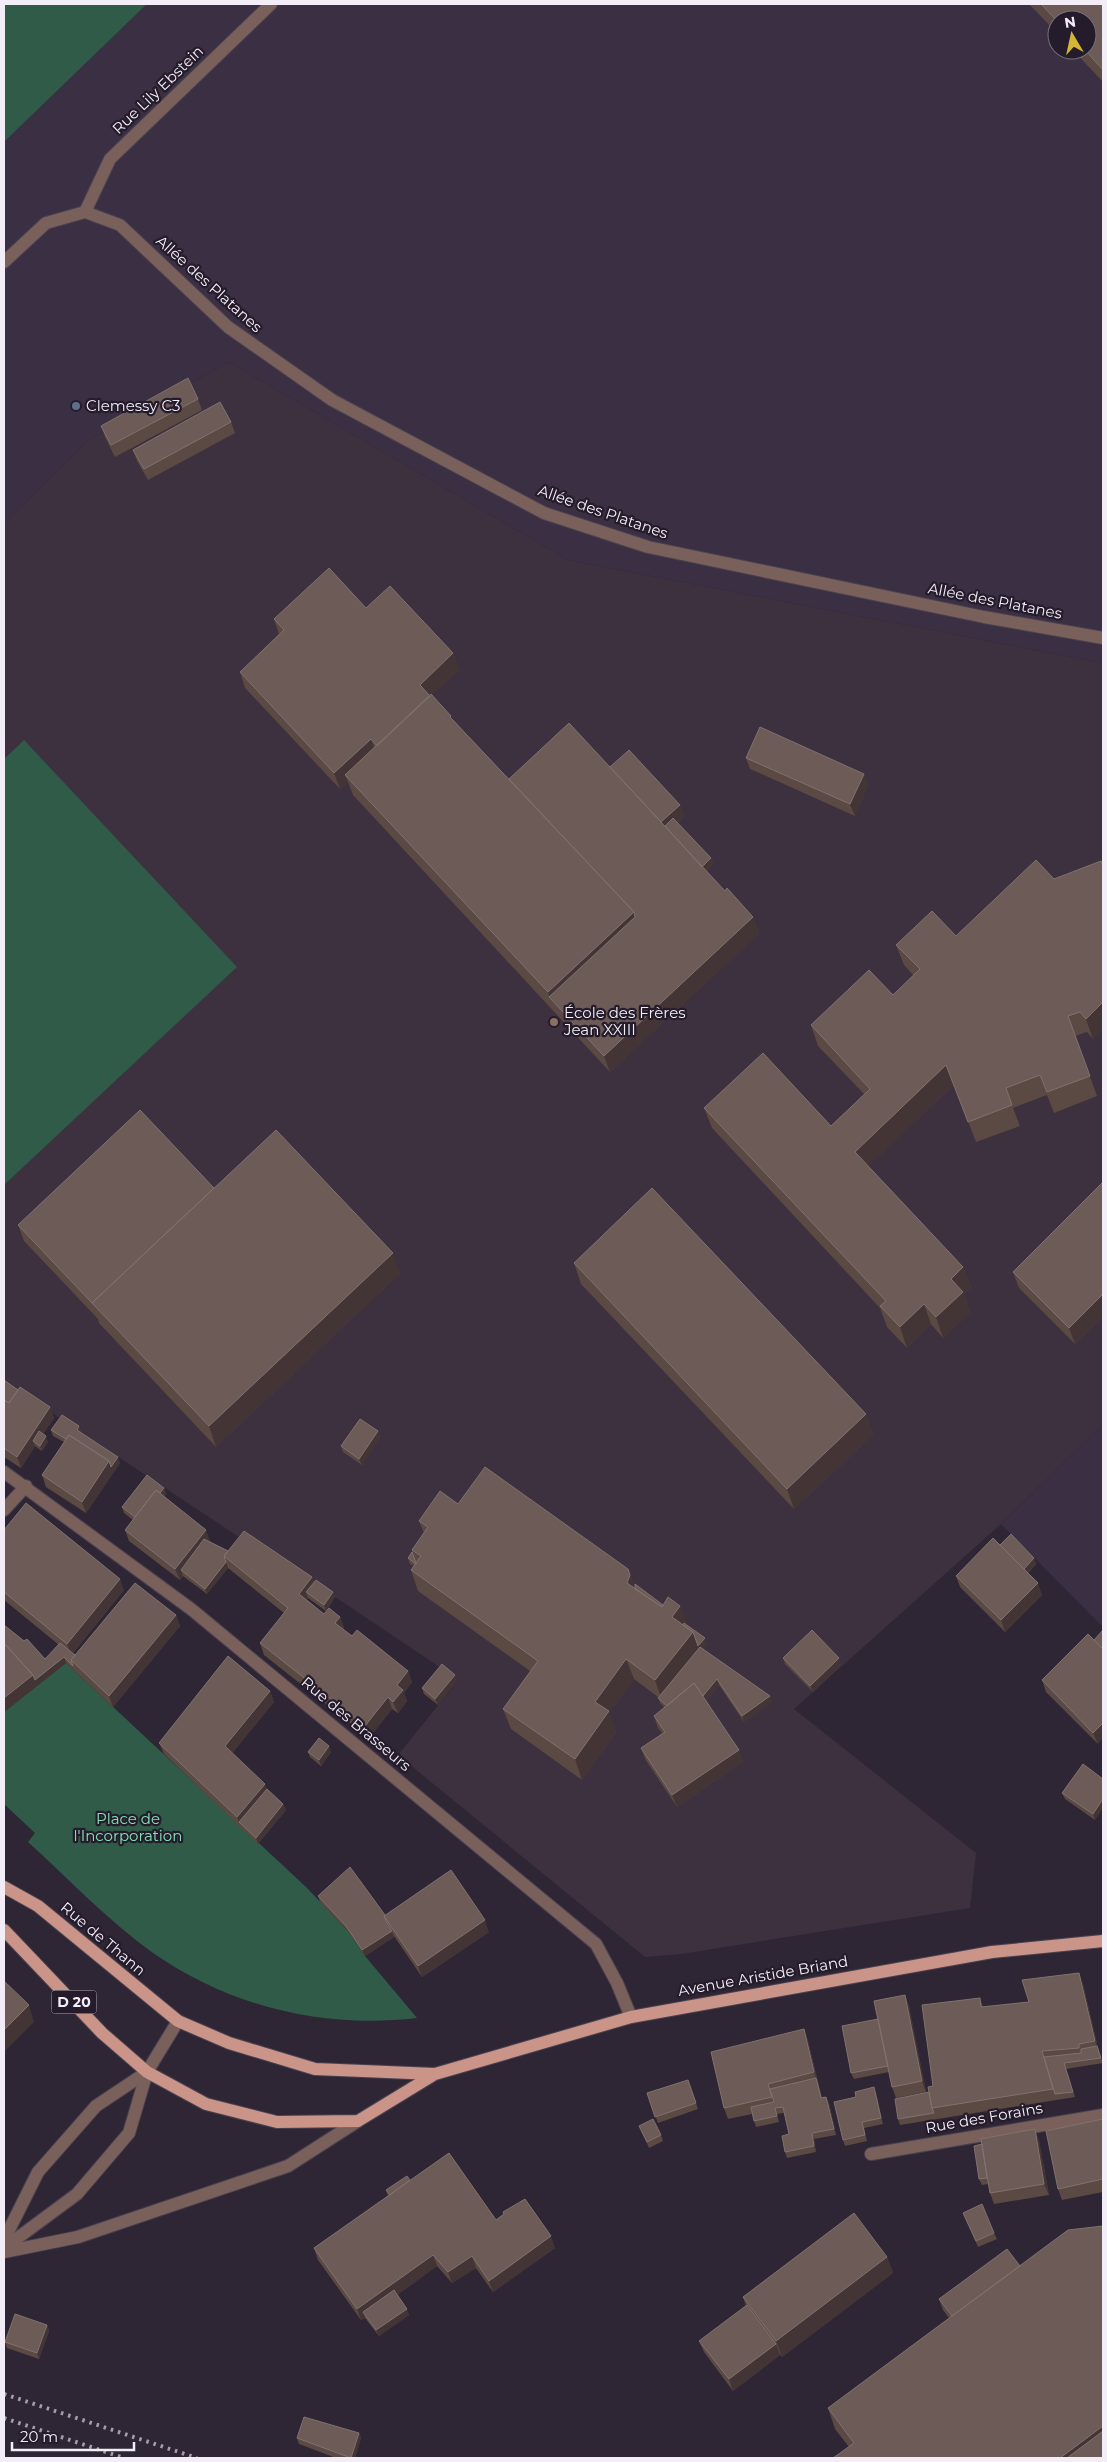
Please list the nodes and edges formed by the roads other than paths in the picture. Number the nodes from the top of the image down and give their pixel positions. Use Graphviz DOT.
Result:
graph roads {
  1 [pos="271,4"];
  2 [pos="85,212"];
  3 [pos="4,262"];
  4 [pos="1103,638"];
  5 [pos="4,1472"];
  6 [pos="26,1486"];
  7 [pos="4,1510"];
  8 [pos="4,1887"];
  9 [pos="4,1930"];
  10 [pos="1103,1940"];
  11 [pos="631,2017"];
  12 [pos="178,2021"];
  13 [pos="147,2072"];
  14 [pos="435,2074"];
  15 [pos="1103,2115"];
  16 [pos="358,2121"];
  17 [pos="870,2154"];
  18 [pos="4,2240"];
  19 [pos="4,2248"];
  20 [pos="4,2252"];
  1 -- 2 [label="street, Rue Lily Ebstein"];
  2 -- 3 [label="street"];
  2 -- 4 [label="street, Allée des Platanes"];
  5 -- 6 [label="street, Rue des Brasseurs"];
  6 -- 7 [label="street"];
  6 -- 11 [label="street, Rue des Brasseurs"];
  8 -- 12 [label="main road, Rue de Thann"];
  9 -- 13 [label="main road, D 20"];
  10 -- 11 [label="main road, Avenue Aristide Briand"];
  11 -- 14 [label="main road, Avenue Aristide Briand"];
  12 -- 13 [label="street"];
  12 -- 14 [label="main road, Avenue Aristide Briand"];
  13 -- 16 [label="main road"];
  13 -- 18 [label="street"];
  13 -- 19 [label="street"];
  14 -- 16 [label="main road, Avenue Aristide Briand"];
  15 -- 17 [label="street, Rue des Forains"];
  16 -- 20 [label="street"];
}
